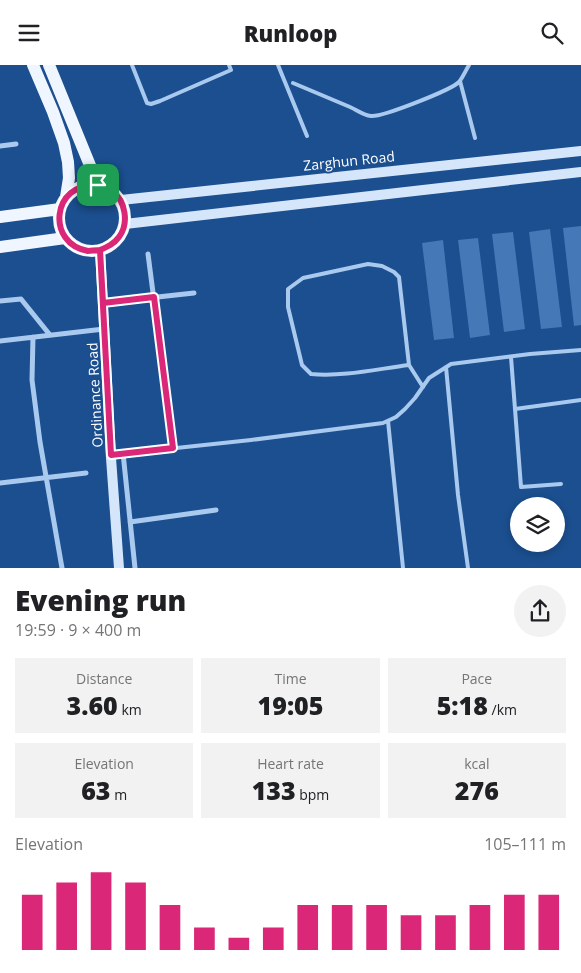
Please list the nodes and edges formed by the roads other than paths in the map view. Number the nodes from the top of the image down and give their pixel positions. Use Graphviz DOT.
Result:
graph roads {
  1 [pos="33,65"];
  2 [pos="49,65"];
  3 [pos="132,65"];
  4 [pos="229,65"];
  5 [pos="278,65"];
  6 [pos="469,65"];
  7 [pos="460,81"];
  8 [pos="294,83"];
  9 [pos="307,136"];
  10 [pos="475,138"];
  11 [pos="16,144"];
  12 [pos="0,146"];
  13 [pos="581,151"];
  14 [pos="581,172"];
  15 [pos="98,185"];
  16 [pos="66,197"];
  17 [pos="121,200"];
  18 [pos="60,209"];
  19 [pos="0,217"];
  20 [pos="125,224"];
  21 [pos="65,238"];
  22 [pos="0,247"];
  23 [pos="100,250"];
  24 [pos="148,254"];
  25 [pos="194,293"];
  26 [pos="154,297"];
  27 [pos="0,301"];
  28 [pos="103,303"];
  29 [pos="105,329"];
  30 [pos="50,335"];
  31 [pos="33,337"];
  32 [pos="0,341"];
  33 [pos="581,350"];
  34 [pos="511,357"];
  35 [pos="409,365"];
  36 [pos="446,367"];
  37 [pos="423,387"];
  38 [pos="581,400"];
  39 [pos="515,409"];
  40 [pos="388,421"];
  41 [pos="173,448"];
  42 [pos="123,453"];
  43 [pos="111,455"];
  44 [pos="86,473"];
  45 [pos="46,478"];
  46 [pos="0,483"];
  47 [pos="561,484"];
  48 [pos="216,510"];
  49 [pos="130,521"];
  50 [pos="62,568"];
  51 [pos="119,568"];
  52 [pos="135,568"];
  53 [pos="403,568"];
  54 [pos="468,568"];
  1 -- 16 [label="main road"];
  2 -- 15 [label="main road"];
  3 -- 4 [label="lane"];
  5 -- 9 [label="lane"];
  6 -- 7 [label="lane"];
  7 -- 8 [label="lane"];
  7 -- 10 [label="lane"];
  11 -- 12 [label="street"];
  13 -- 17 [label="street, Zarghun Road"];
  14 -- 20 [label="street"];
  15 -- 16 [label="main road"];
  15 -- 17 [label="main road"];
  16 -- 18 [label="main road"];
  17 -- 20 [label="main road"];
  18 -- 19 [label="main road"];
  18 -- 21 [label="main road"];
  20 -- 23 [label="main road"];
  21 -- 22 [label="main road"];
  21 -- 23 [label="main road"];
  23 -- 28 [label="street, Ordinance Road"];
  24 -- 26 [label="street"];
  25 -- 26 [label="street"];
  26 -- 28 [label="street"];
  26 -- 41 [label="street"];
  27 -- 30 [label="street"];
  28 -- 29 [label="street, Ordinance Road"];
  29 -- 30 [label="street"];
  29 -- 43 [label="street, Ordinance Road"];
  30 -- 31 [label="street"];
  31 -- 32 [label="street"];
  31 -- 45 [label="street"];
  33 -- 34 [label="lane"];
  34 -- 36 [label="lane"];
  34 -- 39 [label="lane"];
  35 -- 35 [label="lane"];
  35 -- 37 [label="lane"];
  36 -- 37 [label="lane"];
  36 -- 54 [label="lane"];
  37 -- 40 [label="lane"];
  38 -- 39 [label="lane"];
  39 -- 47 [label="lane"];
  40 -- 41 [label="lane"];
  40 -- 53 [label="lane"];
  41 -- 42 [label="lane"];
  42 -- 43 [label="lane"];
  42 -- 49 [label="street"];
  43 -- 51 [label="street, Ordinance Road"];
  44 -- 45 [label="street"];
  45 -- 46 [label="street"];
  45 -- 50 [label="street"];
  48 -- 49 [label="street"];
  49 -- 52 [label="street"];
}
